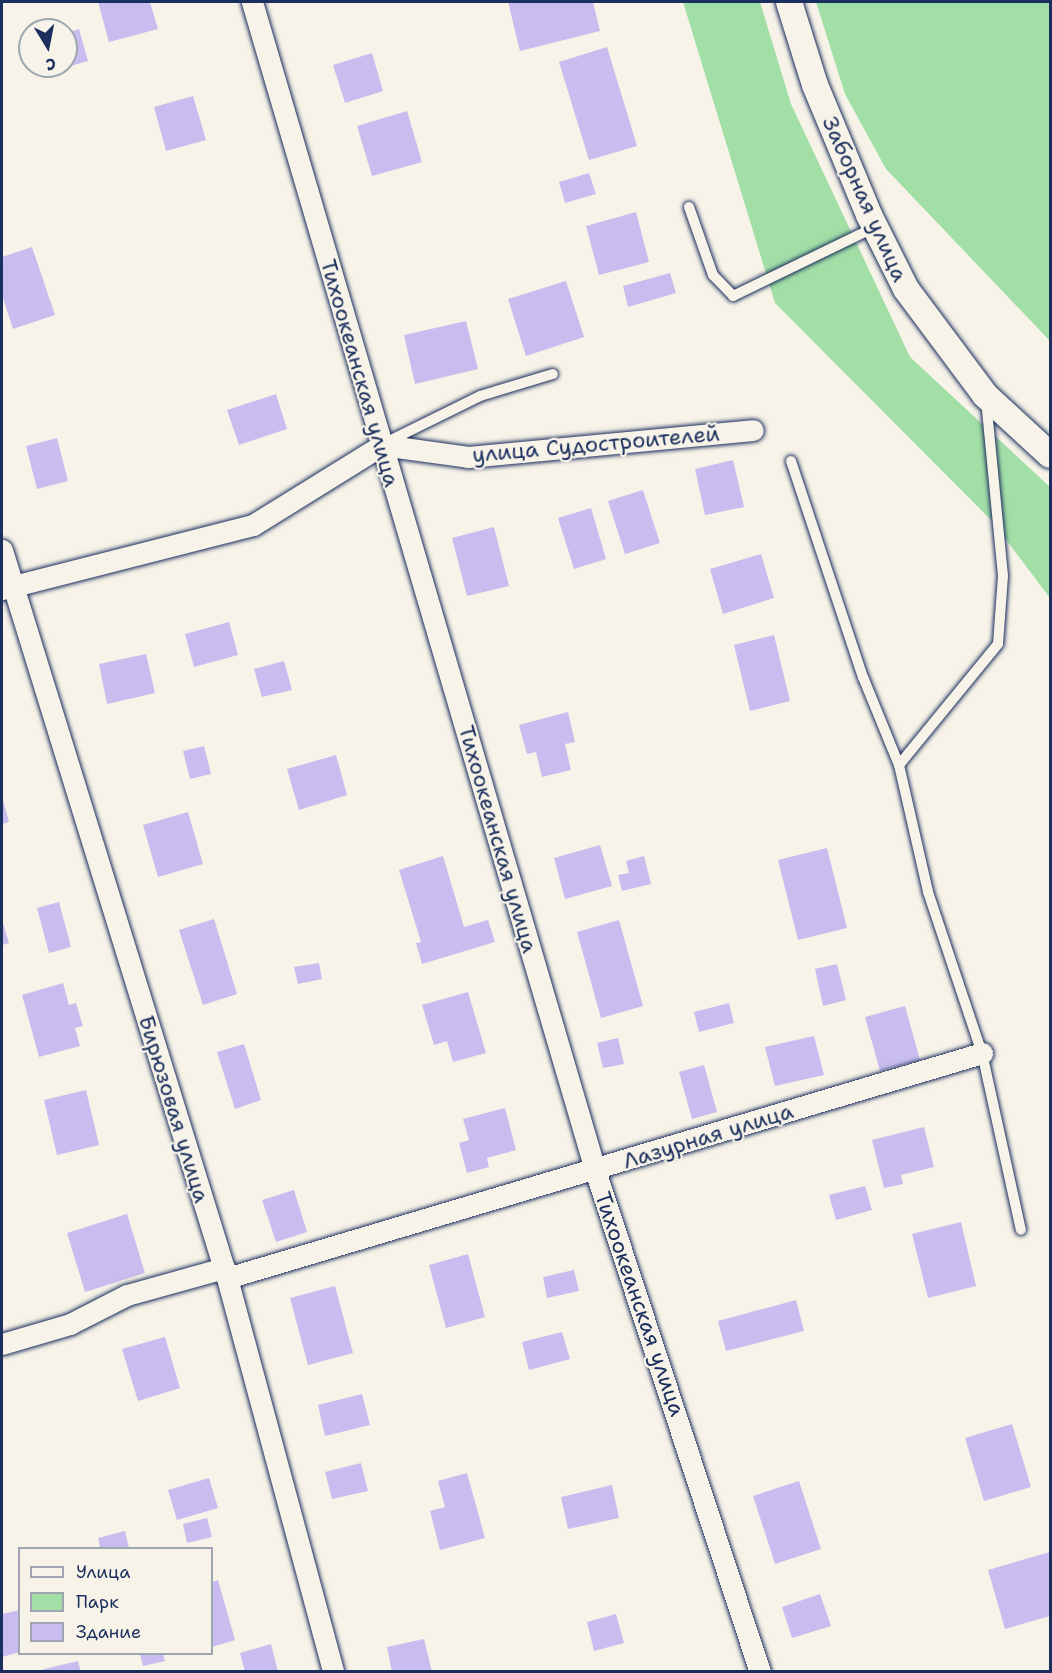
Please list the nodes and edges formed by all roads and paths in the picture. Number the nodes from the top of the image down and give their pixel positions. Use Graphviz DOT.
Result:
graph roads {
  1 [pos="252,2"];
  2 [pos="789,2"];
  3 [pos="689,207"];
  4 [pos="875,227"];
  5 [pos="553,374"];
  6 [pos="986,395"];
  7 [pos="753,430"];
  8 [pos="381,445"];
  9 [pos="1050,455"];
  10 [pos="791,461"];
  11 [pos="2,550"];
  12 [pos="7,587"];
  13 [pos="899,765"];
  14 [pos="982,1053"];
  15 [pos="595,1170"];
  16 [pos="1021,1230"];
  17 [pos="225,1273"];
  18 [pos="2,1344"];
  19 [pos="333,1671"];
  20 [pos="760,1671"];
  1 -- 8 [label="street, Тихоокеанская улица"];
  2 -- 4 [label="street, Заборная улица"];
  3 -- 4 [label="lane"];
  4 -- 6 [label="street, Заборная улица"];
  5 -- 8 [label="lane"];
  6 -- 9 [label="street, Заборная улица"];
  6 -- 13 [label="lane"];
  7 -- 8 [label="street, улица Судостроителей"];
  8 -- 12 [label="street"];
  8 -- 15 [label="street, Тихоокеанская улица"];
  10 -- 13 [label="lane"];
  11 -- 12 [label="street, Бирюзовая улица"];
  12 -- 17 [label="street, Бирюзовая улица"];
  13 -- 14 [label="lane"];
  14 -- 15 [label="street, Лазурная улица"];
  14 -- 16 [label="lane"];
  15 -- 17 [label="street, Лазурная улица"];
  15 -- 20 [label="street, Тихоокеанская улица"];
  17 -- 18 [label="street, Лазурная улица"];
  17 -- 19 [label="street, Бирюзовая улица"];
}
